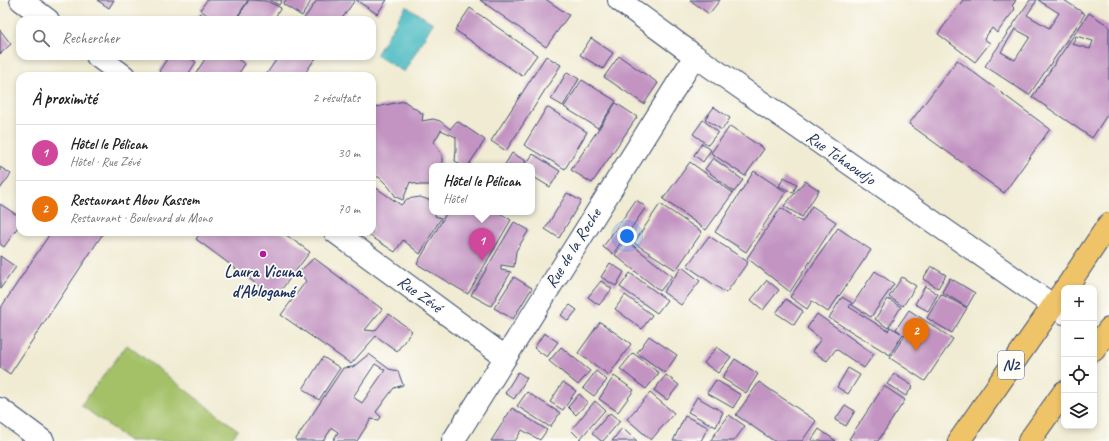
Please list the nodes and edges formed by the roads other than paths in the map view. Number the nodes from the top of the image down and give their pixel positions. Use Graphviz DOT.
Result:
graph roads {
  1 [pos="21,0"];
  2 [pos="619,0"];
  3 [pos="43,16"];
  4 [pos="695,56"];
  5 [pos="102,60"];
  6 [pos="119,72"];
  7 [pos="1109,224"];
  8 [pos="340,236"];
  9 [pos="1071,285"];
  10 [pos="1061,298"];
  11 [pos="1061,300"];
  12 [pos="505,357"];
  13 [pos="1063,393"];
  14 [pos="0,409"];
  15 [pos="18,434"];
  16 [pos="43,441"];
  17 [pos="453,441"];
  18 [pos="959,441"];
  19 [pos="1029,441"];
  1 -- 3 [label="street"];
  2 -- 4 [label="street, Rue Tchaoudjo"];
  4 -- 10 [label="street, Rue Tchaoudjo"];
  4 -- 12 [label="street, Rue de la Roche"];
  5 -- 6 [label="street"];
  7 -- 9 [label="highway, N2"];
  8 -- 12 [label="street, Rue Zévé"];
  11 -- 18 [label="highway, N2"];
  12 -- 17 [label="street, Rue de la Roche"];
  13 -- 19 [label="highway"];
  14 -- 15 [label="street"];
  15 -- 16 [label="street"];
}
